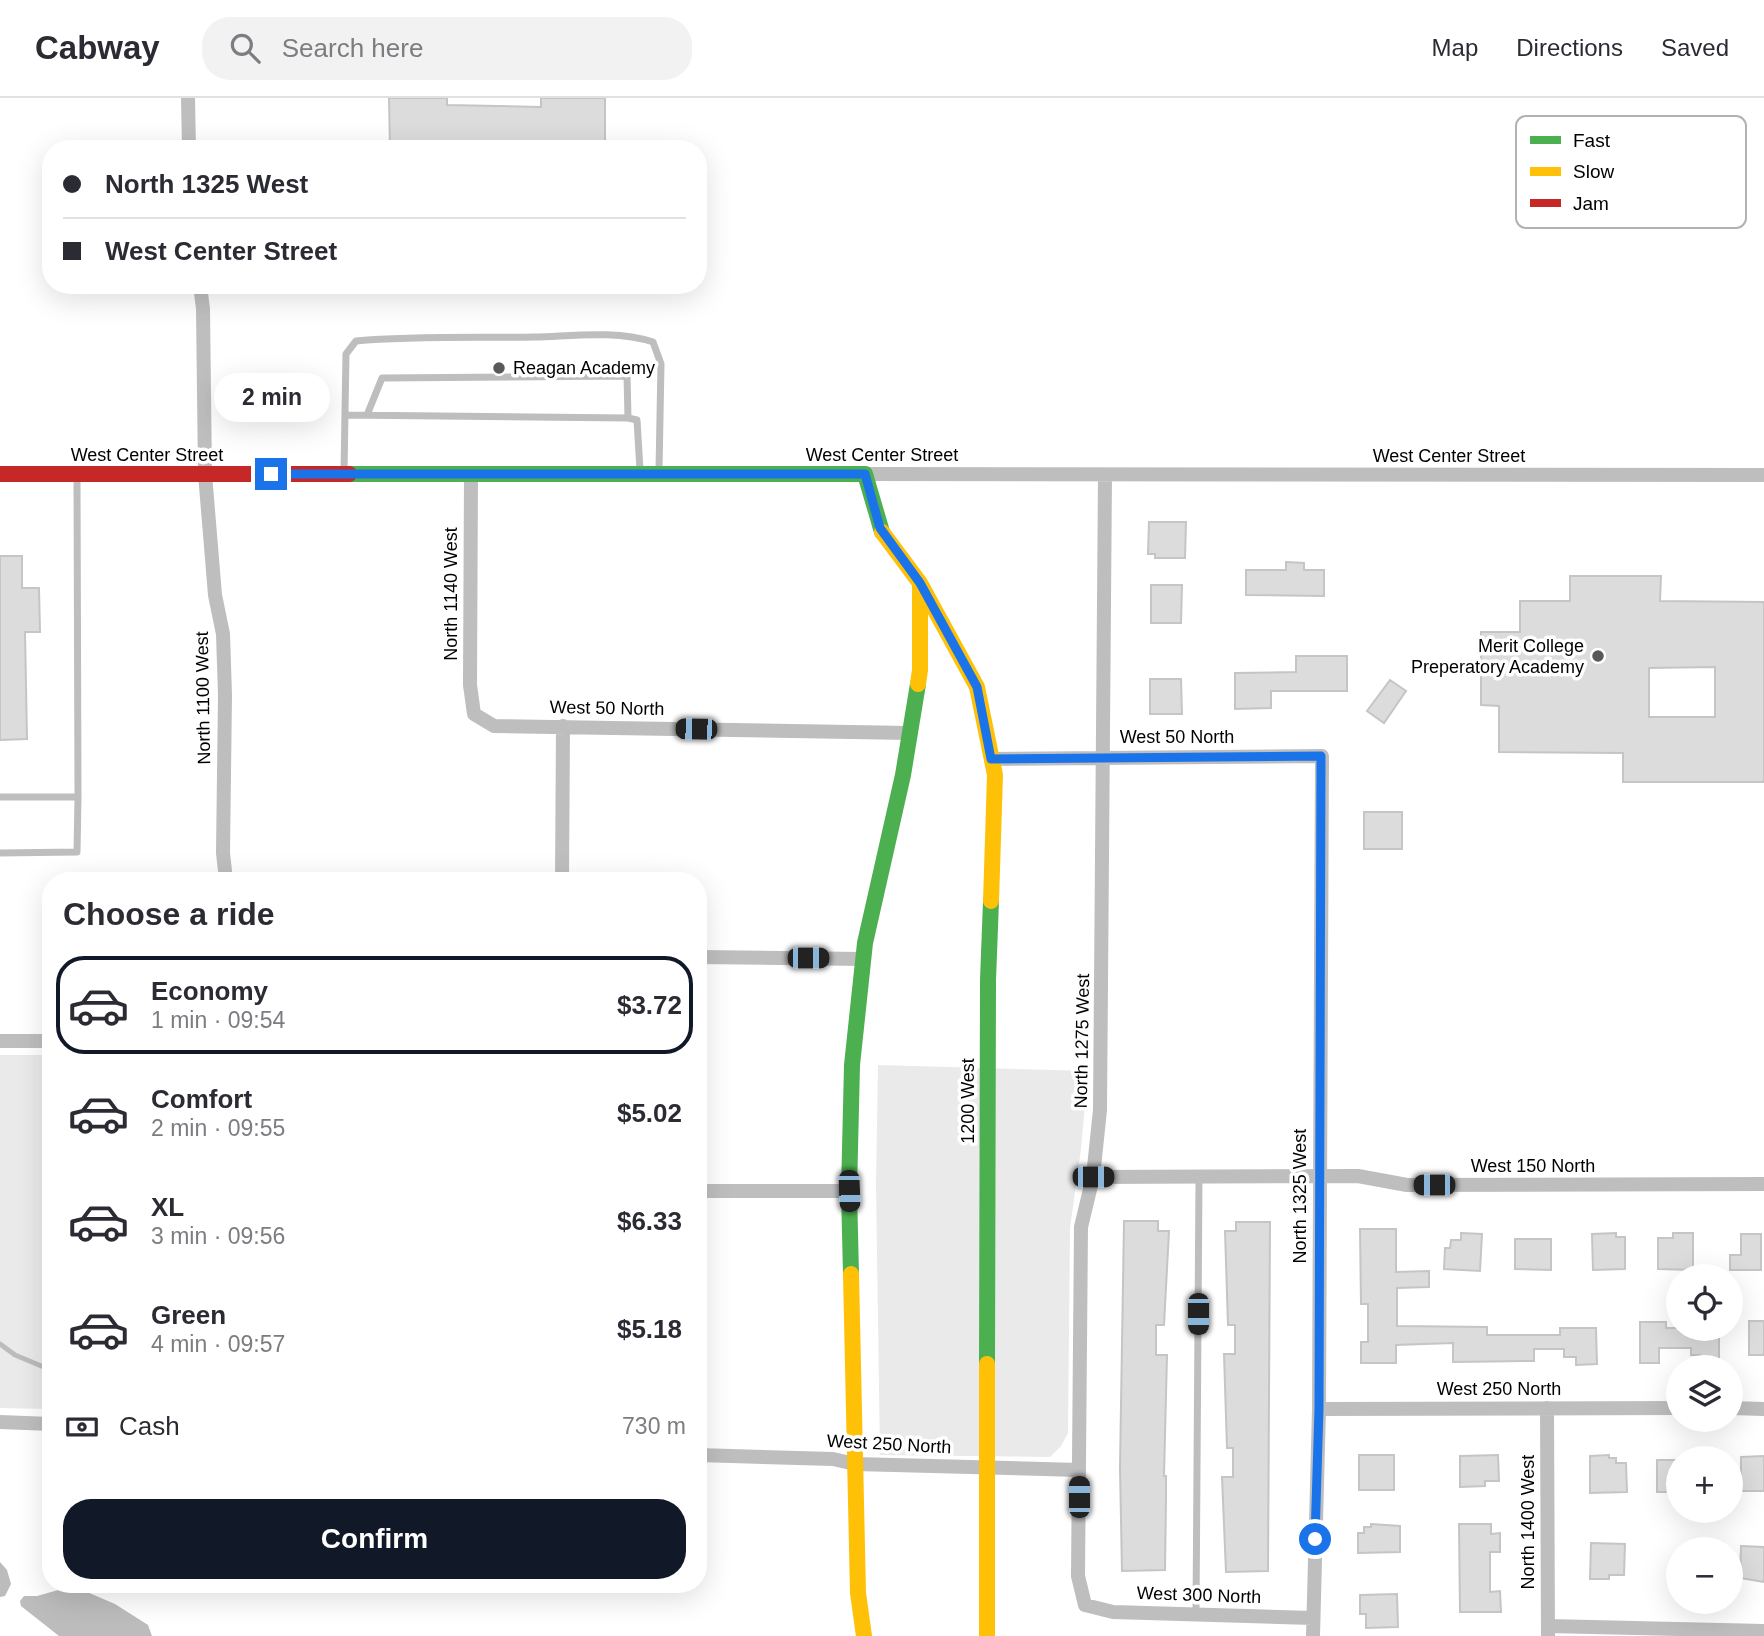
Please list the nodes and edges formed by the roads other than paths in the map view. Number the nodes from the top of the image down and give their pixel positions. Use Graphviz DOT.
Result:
graph roads {
  1 [pos="188,98"];
  2 [pos="189,140"];
  3 [pos="201,294"];
  4 [pos="345,415"];
  5 [pos="367,415"];
  6 [pos="628,418"];
  7 [pos="0,474"];
  8 [pos="77,474"];
  9 [pos="205,474"];
  10 [pos="344,474"];
  11 [pos="471,474"];
  12 [pos="640,474"];
  13 [pos="659,474"];
  14 [pos="865,474"];
  15 [pos="1105,475"];
  16 [pos="1764,475"];
  17 [pos="920,583"];
  18 [pos="474,714"];
  19 [pos="563,726"];
  20 [pos="910,733"];
  21 [pos="1104,756"];
  22 [pos="1321,756"];
  23 [pos="991,759"];
  24 [pos="0,797"];
  25 [pos="78,797"];
  26 [pos="0,853"];
  27 [pos="225,872"];
  28 [pos="562,872"];
  29 [pos="707,957"];
  30 [pos="863,959"];
  31 [pos="0,1041"];
  32 [pos="42,1041"];
  33 [pos="1319,1176"];
  34 [pos="1093,1177"];
  35 [pos="1199,1177"];
  36 [pos="1764,1184"];
  37 [pos="707,1191"];
  38 [pos="849,1191"];
  39 [pos="1547,1408"];
  40 [pos="1666,1408"];
  41 [pos="1743,1408"];
  42 [pos="1319,1409"];
  43 [pos="1764,1409"];
  44 [pos="0,1422"];
  45 [pos="42,1424"];
  46 [pos="707,1455"];
  47 [pos="855,1464"];
  48 [pos="988,1467"];
  49 [pos="1079,1470"];
  50 [pos="1084,1605"];
  51 [pos="1196,1615"];
  52 [pos="1313,1618"];
  53 [pos="1548,1631"];
  54 [pos="1764,1631"];
  55 [pos="864,1636"];
  56 [pos="987,1636"];
  57 [pos="1313,1636"];
  1 -- 2 [label="street"];
  3 -- 9 [label="street, North 1100 West"];
  4 -- 5 [label="lane"];
  4 -- 10 [label="lane"];
  4 -- 13 [label="lane"];
  5 -- 6 [label="lane"];
  5 -- 6 [label="lane"];
  6 -- 12 [label="lane"];
  7 -- 8 [label="street, West Center Street"];
  8 -- 9 [label="street, West Center Street"];
  8 -- 25 [label="lane"];
  9 -- 10 [label="street, West Center Street"];
  9 -- 27 [label="street, North 1100 West"];
  10 -- 11 [label="street, West Center Street"];
  11 -- 12 [label="street, West Center Street"];
  11 -- 18 [label="street, North 1140 West"];
  12 -- 13 [label="street, West Center Street"];
  13 -- 14 [label="street, West Center Street"];
  14 -- 15 [label="street, West Center Street"];
  14 -- 17 [label="street, 1200 West"];
  15 -- 16 [label="street, West Center Street"];
  15 -- 21 [label="street, North 1275 West"];
  17 -- 20 [label="street"];
  17 -- 23 [label="street, 1200 West"];
  18 -- 19 [label="street, West 50 North"];
  19 -- 20 [label="street, West 50 North"];
  19 -- 28 [label="street"];
  20 -- 30 [label="street"];
  21 -- 22 [label="street, West 50 North"];
  21 -- 23 [label="street, West 50 North"];
  21 -- 34 [label="street, North 1275 West"];
  22 -- 33 [label="street, North 1325 West"];
  23 -- 48 [label="street, 1200 West"];
  24 -- 25 [label="lane"];
  25 -- 26 [label="lane"];
  29 -- 30 [label="street"];
  30 -- 38 [label="street"];
  31 -- 32 [label="street"];
  33 -- 35 [label="street, West 150 North"];
  33 -- 36 [label="street, West 150 North"];
  33 -- 42 [label="street, North 1325 West"];
  34 -- 35 [label="street, West 150 North"];
  34 -- 49 [label="street, North 1275 West"];
  35 -- 51 [label="lane"];
  37 -- 38 [label="street"];
  38 -- 47 [label="street"];
  39 -- 40 [label="street, West 250 North"];
  39 -- 42 [label="street, West 250 North"];
  39 -- 53 [label="street, North 1400 West"];
  41 -- 43 [label="street"];
  42 -- 52 [label="street, North 1325 West"];
  44 -- 45 [label="street"];
  46 -- 47 [label="street, West 250 North"];
  47 -- 48 [label="street, West 250 North"];
  47 -- 55 [label="street"];
  48 -- 49 [label="street, West 250 North"];
  48 -- 56 [label="street, 1200 West"];
  49 -- 50 [label="street, North 1275 West"];
  50 -- 51 [label="street, West 300 North"];
  51 -- 52 [label="street, West 300 North"];
  52 -- 57 [label="street, North 1325 West"];
  53 -- 54 [label="street"];
}
